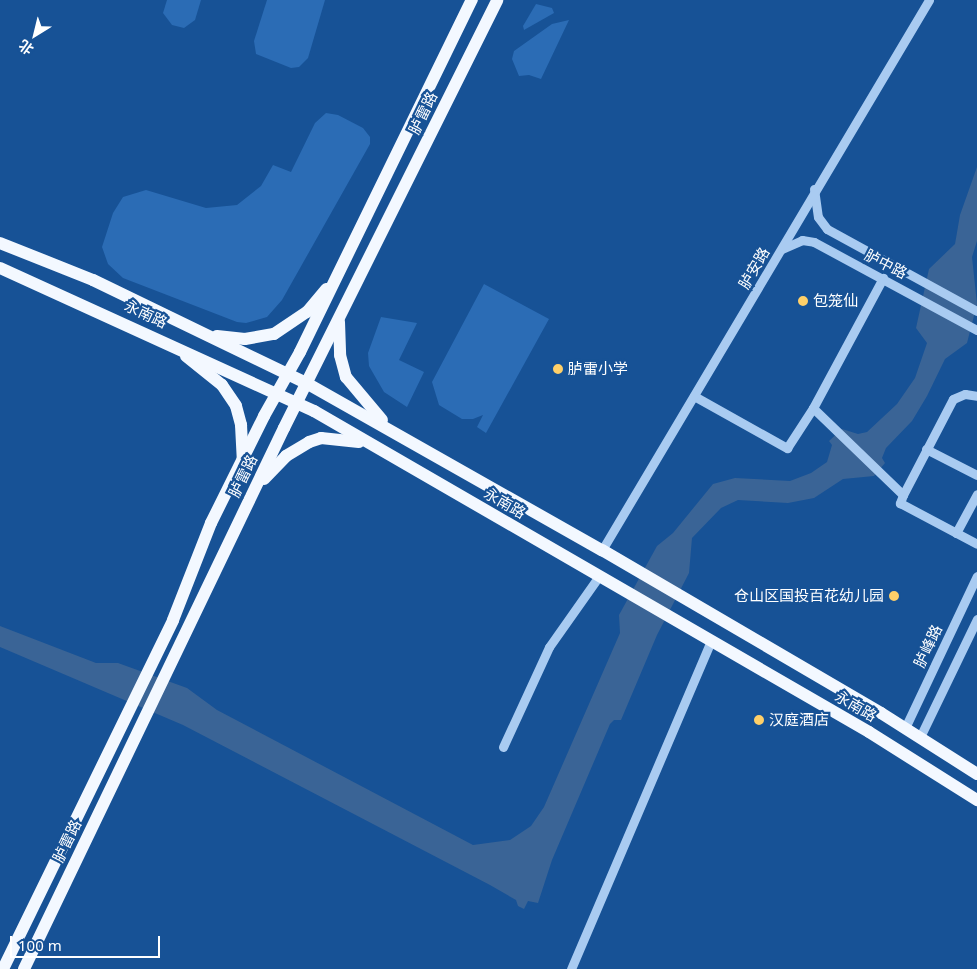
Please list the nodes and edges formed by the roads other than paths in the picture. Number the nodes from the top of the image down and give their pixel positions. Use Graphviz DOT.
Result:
graph roads {
  1 [pos="472,0"];
  2 [pos="497,0"];
  3 [pos="929,0"];
  4 [pos="814,189"];
  5 [pos="0,243"];
  6 [pos="780,250"];
  7 [pos="0,268"];
  8 [pos="340,271"];
  9 [pos="883,278"];
  10 [pos="977,311"];
  11 [pos="339,317"];
  12 [pos="977,330"];
  13 [pos="200,333"];
  14 [pos="170,343"];
  15 [pos="288,374"];
  16 [pos="308,384"];
  17 [pos="278,392"];
  18 [pos="694,396"];
  19 [pos="977,396"];
  20 [pos="298,403"];
  21 [pos="813,408"];
  22 [pos="397,434"];
  23 [pos="371,445"];
  24 [pos="926,449"];
  25 [pos="243,462"];
  26 [pos="977,475"];
  27 [pos="255,488"];
  28 [pos="977,494"];
  29 [pos="903,495"];
  30 [pos="956,533"];
  31 [pos="977,544"];
  32 [pos="602,550"];
  33 [pos="599,576"];
  34 [pos="977,576"];
  35 [pos="977,620"];
  36 [pos="711,640"];
  37 [pos="905,728"];
  38 [pos="920,737"];
  39 [pos="503,747"];
  40 [pos="977,774"];
  41 [pos="977,800"];
  42 [pos="3,969"];
  43 [pos="24,969"];
  44 [pos="572,969"];
  1 -- 8 [label="main road, 胪雷路"];
  2 -- 11 [label="main road, 胪雷路"];
  3 -- 4 [label="street, 胪安路"];
  4 -- 6 [label="street, 胪安路"];
  4 -- 10 [label="street, 胪中路"];
  5 -- 13 [label="main road"];
  6 -- 9 [label="street, 胪中路"];
  6 -- 18 [label="street, 胪安路"];
  7 -- 14 [label="main road, 永南路"];
  8 -- 13 [label="main road"];
  8 -- 15 [label="main road, 胪雷路"];
  9 -- 12 [label="street, 胪中路"];
  9 -- 21 [label="street"];
  11 -- 16 [label="main road, 胪雷路"];
  11 -- 22 [label="main road"];
  13 -- 15 [label="main road"];
  14 -- 17 [label="main road, 永南路"];
  14 -- 25 [label="main road"];
  15 -- 16 [label="main road"];
  15 -- 17 [label="main road, 胪雷路"];
  16 -- 20 [label="main road, 胪雷路"];
  16 -- 22 [label="main road"];
  17 -- 20 [label="main road, 永南路"];
  17 -- 25 [label="main road, 胪雷路"];
  18 -- 21 [label="street"];
  18 -- 32 [label="street, 胪安路"];
  19 -- 24 [label="street"];
  20 -- 23 [label="main road, 永南路"];
  20 -- 27 [label="main road, 胪雷路"];
  21 -- 29 [label="street"];
  22 -- 32 [label="main road"];
  23 -- 27 [label="main road"];
  23 -- 33 [label="main road, 永南路"];
  24 -- 26 [label="street"];
  24 -- 29 [label="street"];
  25 -- 42 [label="main road, 胪雷路"];
  27 -- 43 [label="main road, 胪雷路"];
  28 -- 30 [label="street"];
  29 -- 30 [label="street"];
  30 -- 31 [label="street"];
  32 -- 37 [label="main road"];
  33 -- 36 [label="main road, 永南路"];
  33 -- 39 [label="street"];
  34 -- 37 [label="street, 胪峰路"];
  35 -- 38 [label="street"];
  36 -- 41 [label="main road, 永南路"];
  36 -- 44 [label="street"];
  37 -- 38 [label="main road"];
  38 -- 40 [label="main road"];
}
